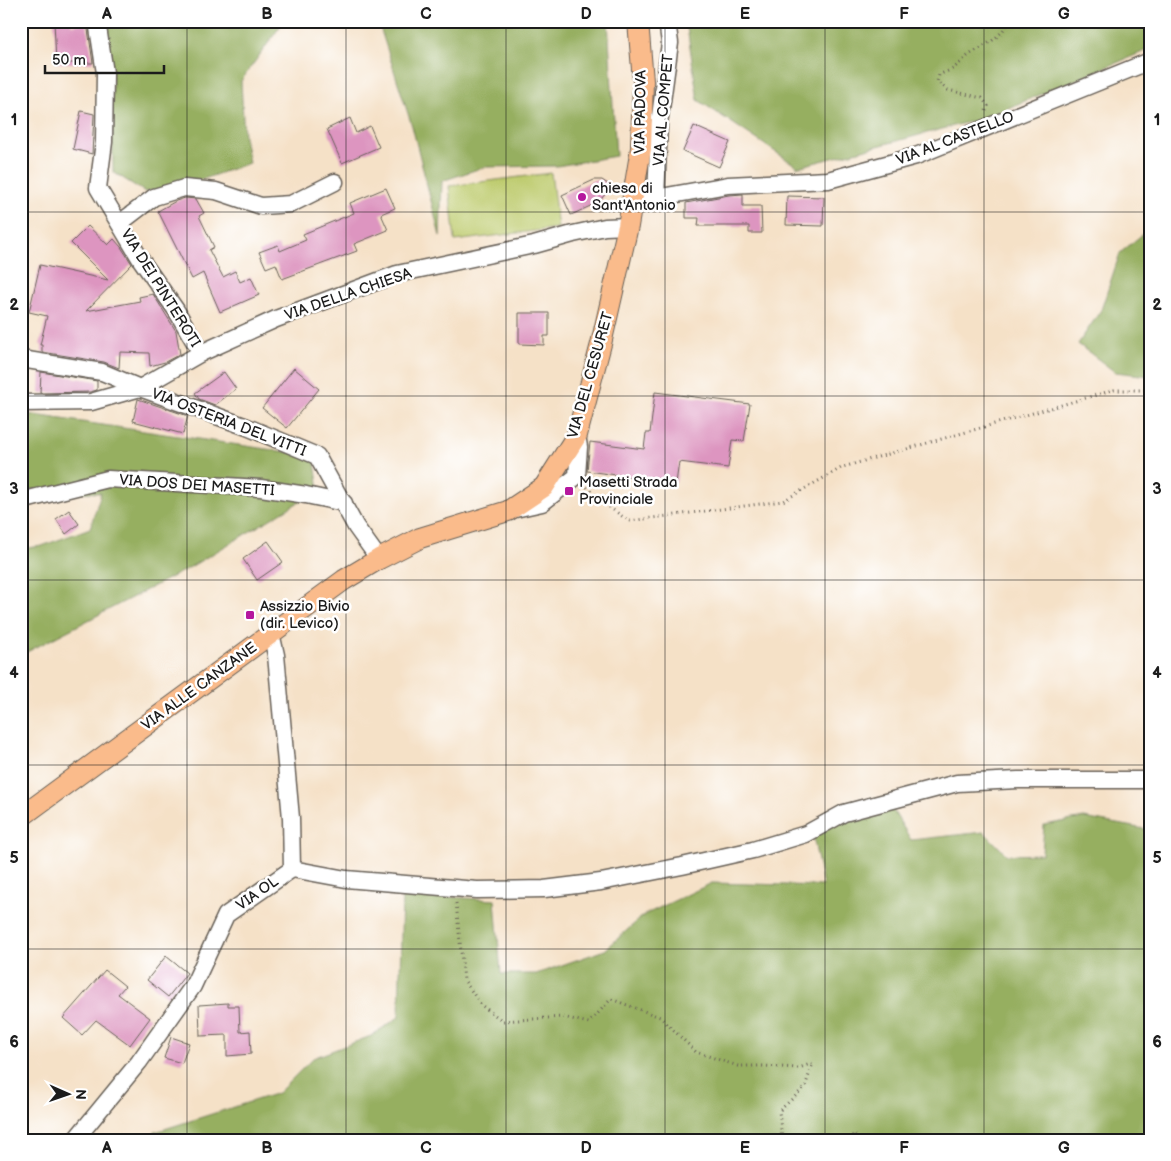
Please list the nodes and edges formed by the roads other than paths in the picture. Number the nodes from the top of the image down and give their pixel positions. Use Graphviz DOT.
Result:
graph roads {
  1 [pos="97,21"];
  2 [pos="638,21"];
  3 [pos="667,21"];
  4 [pos="1150,60"];
  5 [pos="335,182"];
  6 [pos="656,198"];
  7 [pos="633,202"];
  8 [pos="120,223"];
  9 [pos="628,226"];
  10 [pos="201,352"];
  11 [pos="21,359"];
  12 [pos="140,388"];
  13 [pos="21,402"];
  14 [pos="577,435"];
  15 [pos="21,501"];
  16 [pos="344,504"];
  17 [pos="508,511"];
  18 [pos="379,559"];
  19 [pos="271,633"];
  20 [pos="1150,780"];
  21 [pos="21,817"];
  22 [pos="292,869"];
  23 [pos="75,1140"];
  1 -- 8 [label="street, VIA DEI PINTEROTI"];
  2 -- 7 [label="main road, VIA PADOVA"];
  3 -- 6 [label="street, VIA AL COMPET"];
  4 -- 6 [label="street, VIA AL CASTELLO"];
  5 -- 8 [label="street, VIA DEI PINTEROTI"];
  6 -- 7 [label="street, VIA AL CASTELLO"];
  7 -- 9 [label="main road, VIA PADOVA"];
  8 -- 10 [label="street, VIA DEI PINTEROTI"];
  9 -- 10 [label="street, VIA DELLA CHIESA"];
  9 -- 14 [label="main road, VIA DEL CESURET"];
  10 -- 12 [label="street, VIA DELLA CHIESA"];
  11 -- 12 [label="street, VIA OSTERIA DEL VITTI"];
  12 -- 13 [label="street, VIA DELLA CHIESA"];
  12 -- 16 [label="street, VIA OSTERIA DEL VITTI"];
  14 -- 17 [label="main road, VIA DEL CESURET"];
  14 -- 17 [label="street"];
  15 -- 16 [label="street, VIA DOS DEI MASETTI"];
  16 -- 18 [label="street, VIA OSTERIA DEL VITTI"];
  17 -- 18 [label="main road, VIA DEL CESURET"];
  18 -- 19 [label="main road, VIA ALLE CANZANE"];
  19 -- 21 [label="main road, VIA ALLE CANZANE"];
  19 -- 22 [label="street, VIA OL"];
  20 -- 22 [label="street"];
  22 -- 23 [label="street, VIA OL"];
}
